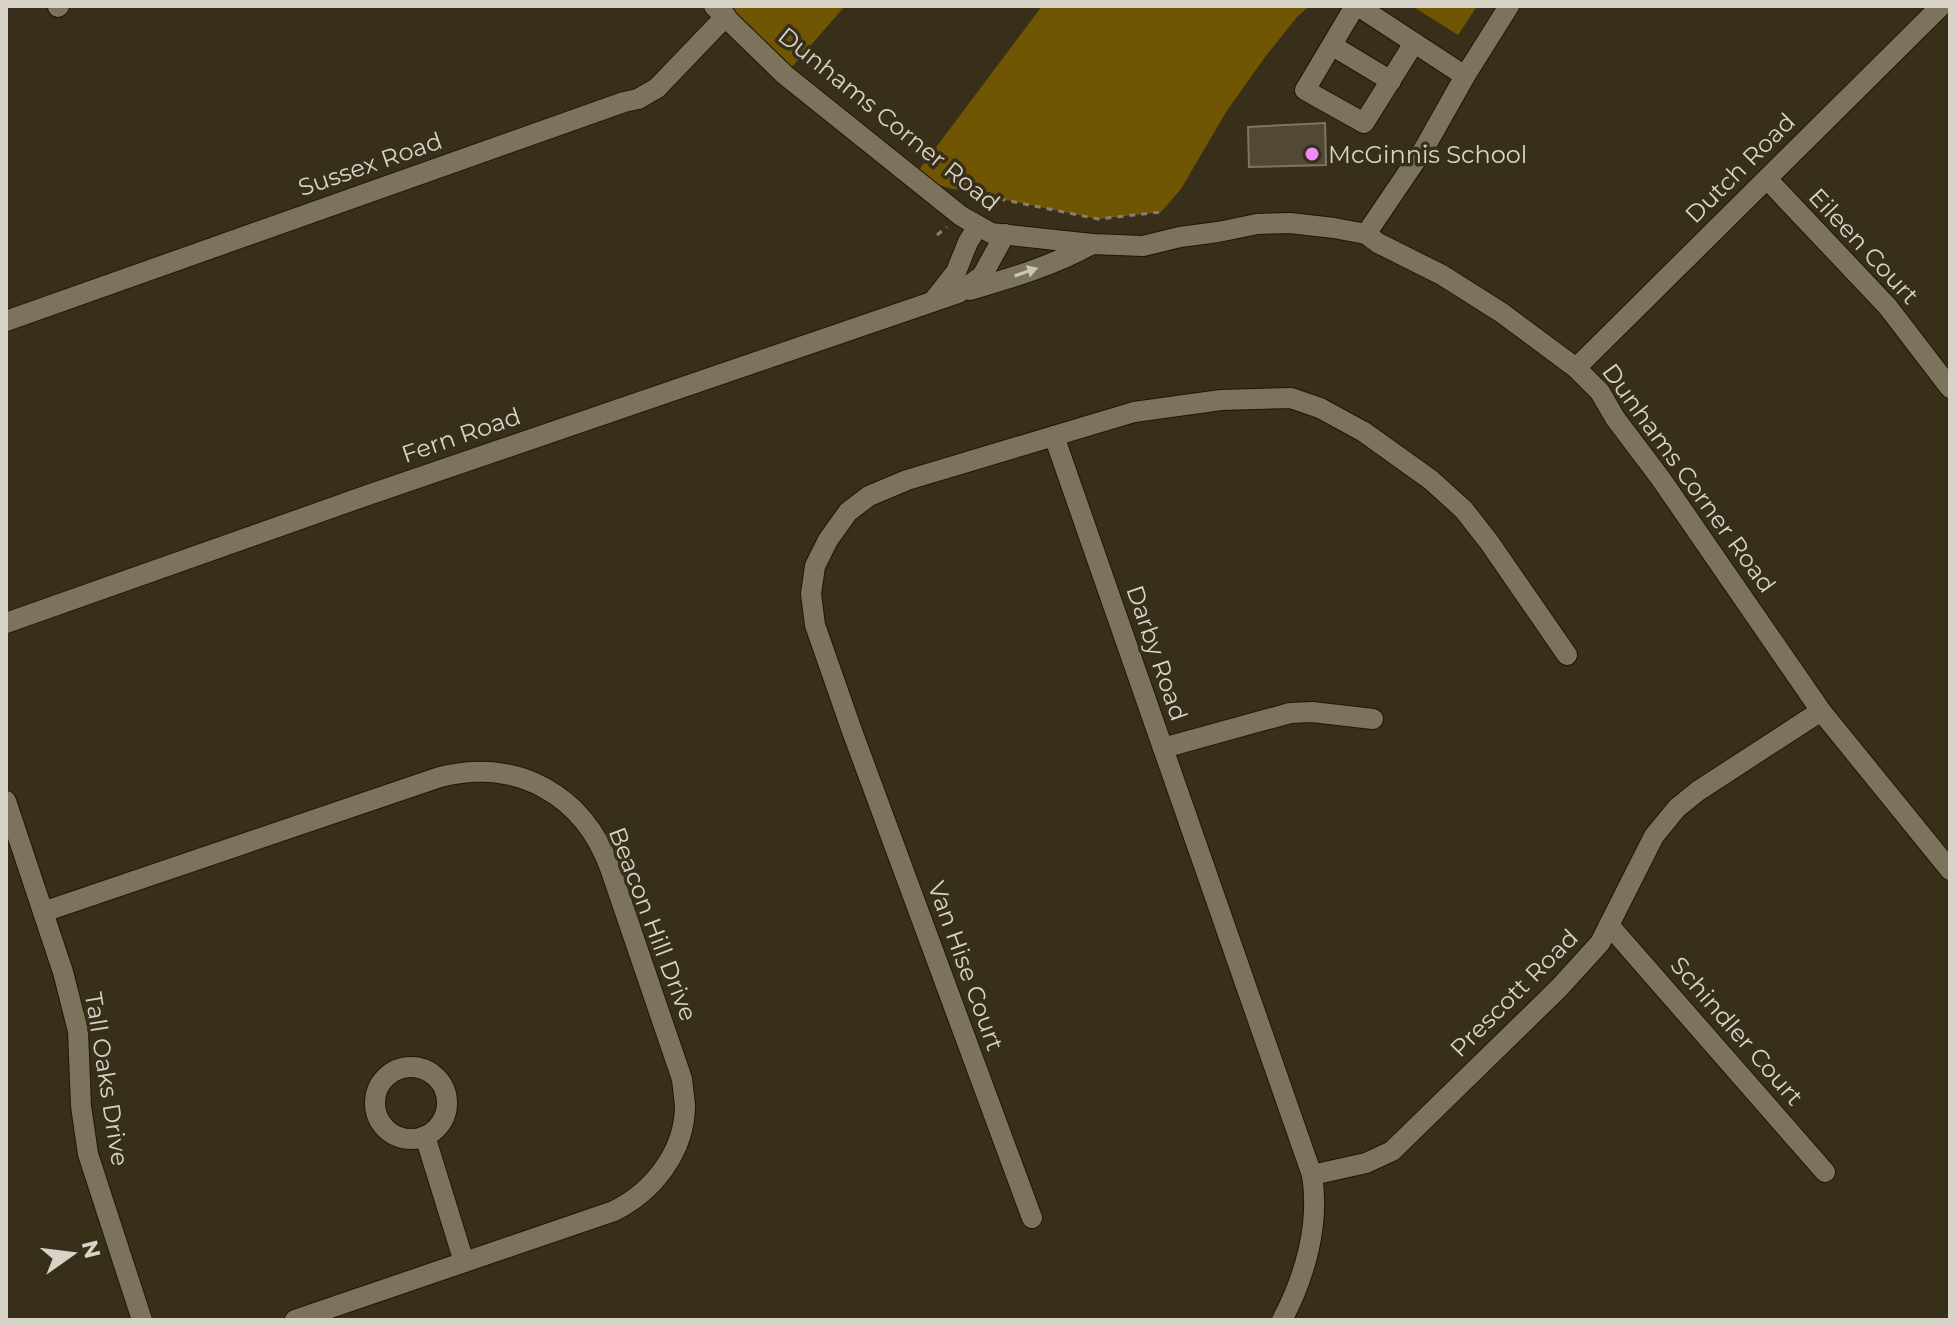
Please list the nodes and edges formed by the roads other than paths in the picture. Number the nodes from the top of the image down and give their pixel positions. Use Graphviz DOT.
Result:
graph roads {
  1 [pos="1357,6"];
  2 [pos="1509,6"];
  3 [pos="1941,6"];
  4 [pos="720,11"];
  5 [pos="1414,43"];
  6 [pos="1333,46"];
  7 [pos="1465,76"];
  8 [pos="1391,81"];
  9 [pos="1767,179"];
  10 [pos="978,226"];
  11 [pos="1005,234"];
  12 [pos="1366,234"];
  13 [pos="1092,244"];
  14 [pos="958,293"];
  15 [pos="934,300"];
  16 [pos="6,321"];
  17 [pos="1576,368"];
  18 [pos="1950,388"];
  19 [pos="1054,436"];
  20 [pos="6,623"];
  21 [pos="1567,655"];
  22 [pos="1821,711"];
  23 [pos="1373,719"];
  24 [pos="1163,748"];
  25 [pos="6,801"];
  26 [pos="1950,870"];
  27 [pos="43,912"];
  28 [pos="1609,925"];
  29 [pos="425,1136"];
  30 [pos="1825,1172"];
  31 [pos="1312,1175"];
  32 [pos="1032,1218"];
  33 [pos="464,1262"];
  34 [pos="142,1320"];
  35 [pos="295,1320"];
  36 [pos="1282,1320"];
  1 -- 5 [label="street"];
  1 -- 6 [label="street"];
  2 -- 7 [label="street"];
  3 -- 9 [label="street, Dutch Road"];
  4 -- 10 [label="street, Dunhams Corner Road"];
  4 -- 16 [label="street, Sussex Road"];
  5 -- 7 [label="street"];
  5 -- 8 [label="street"];
  6 -- 8 [label="street"];
  6 -- 8 [label="street"];
  7 -- 12 [label="street"];
  9 -- 17 [label="street, Dutch Road"];
  9 -- 18 [label="street, Eileen Court"];
  10 -- 11 [label="street, Dunhams Corner Road"];
  10 -- 15 [label="street"];
  11 -- 13 [label="street, Dunhams Corner Road"];
  11 -- 14 [label="street, Fern Road"];
  12 -- 13 [label="street, Dunhams Corner Road"];
  12 -- 17 [label="street, Dunhams Corner Road"];
  14 -- 13 [label="street, one-way"];
  14 -- 15 [label="street, Fern Road"];
  15 -- 20 [label="street, Fern Road"];
  17 -- 22 [label="street, Dunhams Corner Road"];
  19 -- 21 [label="street"];
  19 -- 24 [label="street, Darby Road"];
  19 -- 32 [label="street, Van Hise Court"];
  22 -- 26 [label="street, Dunhams Corner Road"];
  22 -- 28 [label="street, Prescott Road"];
  23 -- 24 [label="street"];
  24 -- 31 [label="street, Darby Road"];
  25 -- 27 [label="street, Tall Oaks Drive"];
  27 -- 33 [label="street, Beacon Hill Drive"];
  27 -- 34 [label="street, Tall Oaks Drive"];
  28 -- 30 [label="street, Schindler Court"];
  28 -- 31 [label="street, Prescott Road"];
  29 -- 33 [label="street"];
  31 -- 36 [label="street, Darby Road"];
  33 -- 35 [label="street, Beacon Hill Drive"];
}
